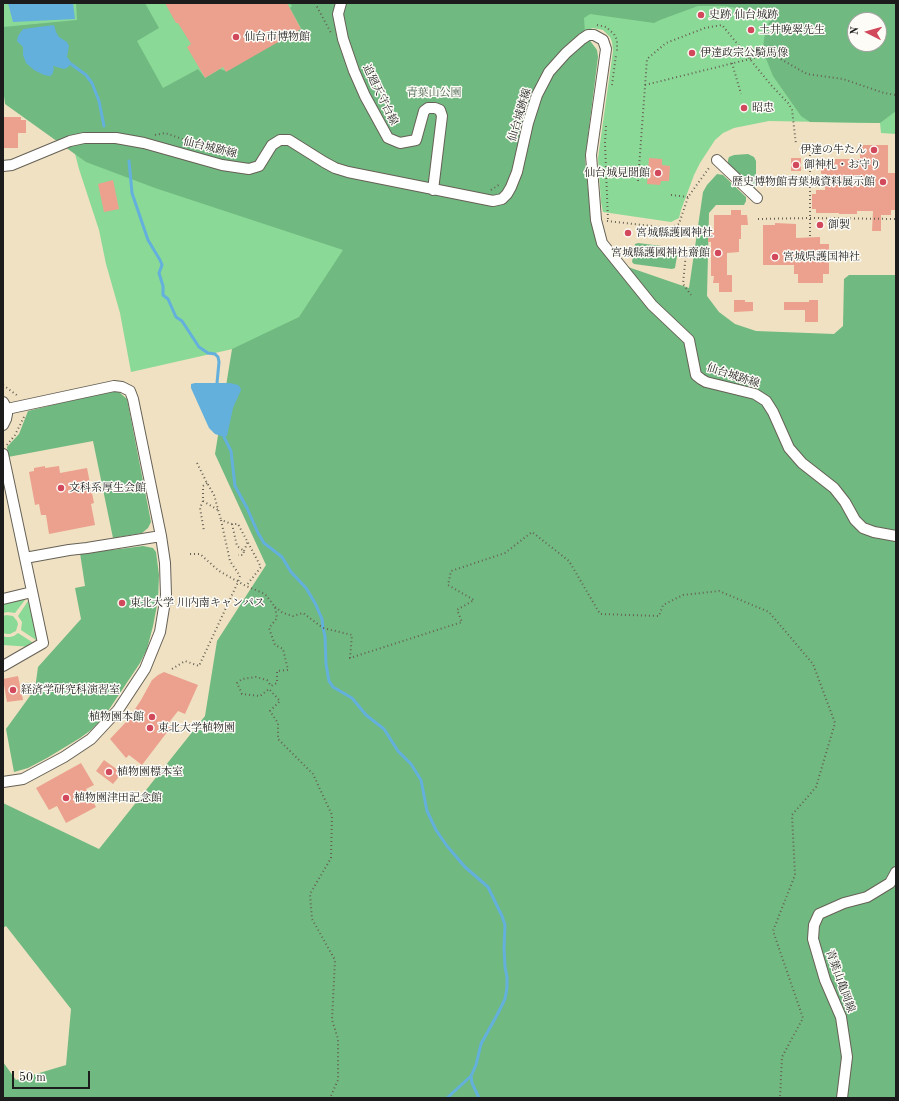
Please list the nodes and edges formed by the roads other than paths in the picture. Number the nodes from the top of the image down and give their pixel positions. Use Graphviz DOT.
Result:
graph roads {
  1 [pos="341,3"];
  2 [pos="717,160"];
  3 [pos="3,166"];
  4 [pos="433,190"];
  5 [pos="757,198"];
  6 [pos="5,405"];
  7 [pos="3,425"];
  8 [pos="3,454"];
  9 [pos="161,536"];
  10 [pos="896,536"];
  11 [pos="25,558"];
  12 [pos="32,592"];
  13 [pos="3,599"];
  14 [pos="3,666"];
  15 [pos="3,782"];
  16 [pos="896,872"];
  17 [pos="842,1098"];
  1 -- 4 [label="street, 追廻天守台線"];
  2 -- 5 [label="street"];
  3 -- 4 [label="street, 仙台城跡線"];
  4 -- 10 [label="street, 仙台城跡線"];
  6 -- 7 [label="street"];
  6 -- 9 [label="street"];
  8 -- 11 [label="street"];
  9 -- 11 [label="street"];
  9 -- 15 [label="street"];
  11 -- 12 [label="street"];
  12 -- 13 [label="street"];
  12 -- 14 [label="street"];
  16 -- 17 [label="street, 青葉山亀岡線"];
}
